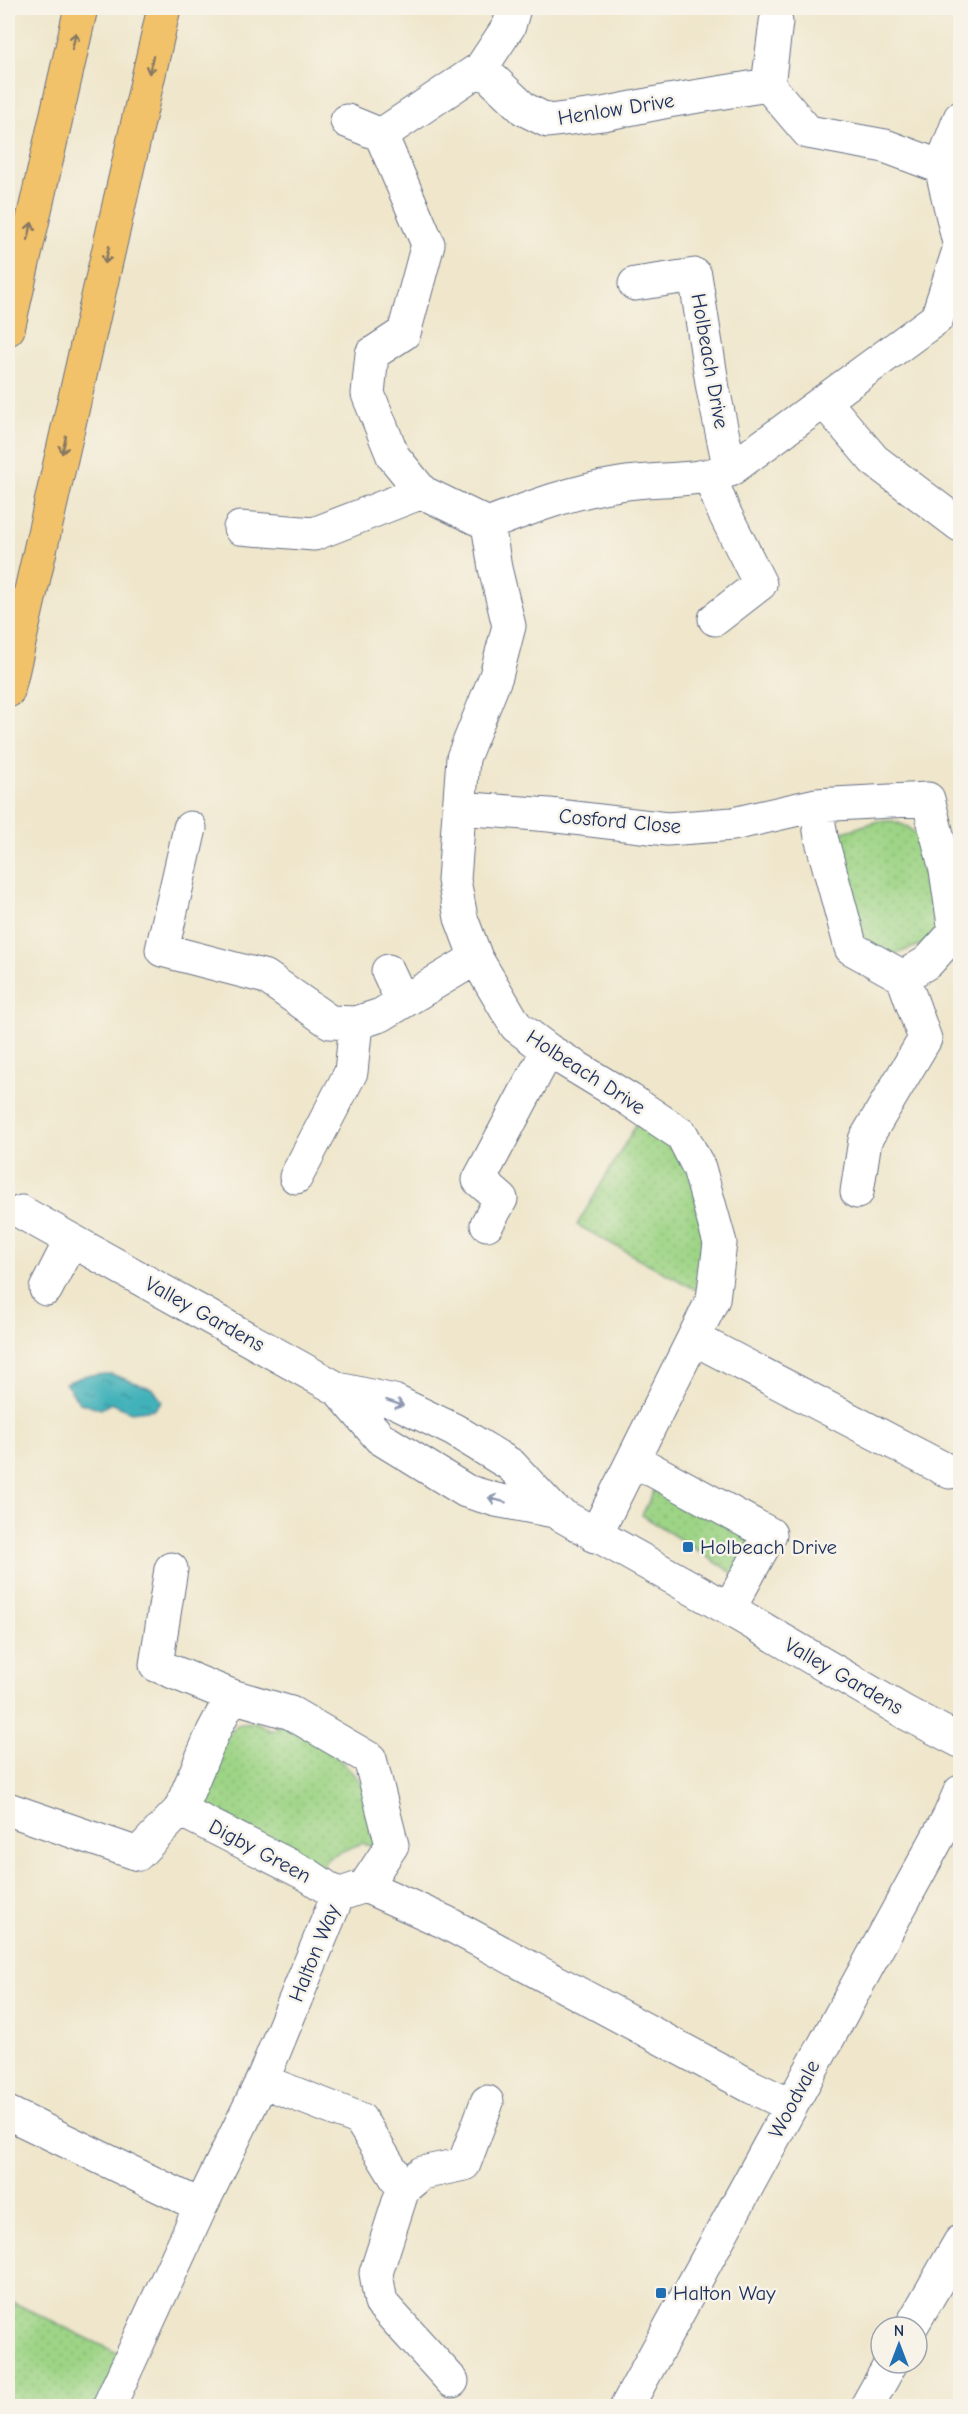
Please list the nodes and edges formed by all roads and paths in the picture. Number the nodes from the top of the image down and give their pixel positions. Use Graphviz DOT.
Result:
graph roads {
  1 [pos="81,8"];
  2 [pos="164,8"];
  3 [pos="514,8"];
  4 [pos="776,22"];
  5 [pos="480,68"];
  6 [pos="768,85"];
  7 [pos="960,118"];
  8 [pos="347,121"];
  9 [pos="381,135"];
  10 [pos="941,167"];
  11 [pos="635,284"];
  12 [pos="8,329"];
  13 [pos="824,401"];
  14 [pos="720,474"];
  15 [pos="422,492"];
  16 [pos="488,524"];
  17 [pos="960,525"];
  18 [pos="240,528"];
  19 [pos="715,619"];
  20 [pos="8,691"];
  21 [pos="816,805"];
  22 [pos="459,808"];
  23 [pos="190,828"];
  24 [pos="958,932"];
  25 [pos="476,958"];
  26 [pos="388,971"];
  27 [pos="903,977"];
  28 [pos="402,1001"];
  29 [pos="356,1023"];
  30 [pos="548,1050"];
  31 [pos="296,1176"];
  32 [pos="857,1192"];
  33 [pos="21,1212"];
  34 [pos="487,1224"];
  35 [pos="71,1240"];
  36 [pos="46,1289"];
  37 [pos="695,1339"];
  38 [pos="338,1389"];
  39 [pos="634,1460"];
  40 [pos="950,1472"];
  41 [pos="554,1511"];
  42 [pos="595,1536"];
  43 [pos="171,1569"];
  44 [pos="729,1609"];
  45 [pos="232,1696"];
  46 [pos="960,1741"];
  47 [pos="960,1792"];
  48 [pos="8,1809"];
  49 [pos="180,1810"];
  50 [pos="352,1890"];
  51 [pos="262,2081"];
  52 [pos="487,2102"];
  53 [pos="790,2105"];
  54 [pos="8,2113"];
  55 [pos="403,2189"];
  56 [pos="201,2206"];
  57 [pos="960,2242"];
  58 [pos="918,2315"];
  59 [pos="884,2375"];
  60 [pos="452,2381"];
  61 [pos="110,2406"];
  62 [pos="627,2406"];
  63 [pos="867,2406"];
  12 -- 1 [label="highway, one-way"];
  2 -- 20 [label="highway, one-way"];
  3 -- 5 [label="street"];
  4 -- 6 [label="street"];
  5 -- 6 [label="street, Henlow Drive"];
  5 -- 9 [label="street"];
  6 -- 10 [label="street"];
  7 -- 10 [label="street"];
  8 -- 9 [label="street"];
  9 -- 15 [label="street"];
  10 -- 13 [label="street"];
  11 -- 14 [label="street, Holbeach Drive"];
  13 -- 14 [label="street"];
  13 -- 17 [label="street"];
  14 -- 16 [label="street"];
  14 -- 19 [label="street, Holbeach Drive"];
  15 -- 16 [label="street"];
  15 -- 18 [label="street"];
  16 -- 22 [label="street, Holbeach Drive"];
  21 -- 22 [label="street, Cosford Close"];
  21 -- 24 [label="street, Cosford Close"];
  21 -- 27 [label="street"];
  22 -- 25 [label="street, Holbeach Drive"];
  23 -- 29 [label="street"];
  24 -- 27 [label="street, Cosford Close"];
  25 -- 28 [label="street"];
  25 -- 30 [label="street, Holbeach Drive"];
  26 -- 28 [label="street"];
  27 -- 32 [label="street"];
  28 -- 29 [label="street"];
  29 -- 31 [label="street"];
  30 -- 34 [label="street"];
  30 -- 37 [label="street, Holbeach Drive"];
  33 -- 35 [label="street, Valley Gardens"];
  35 -- 36 [label="street"];
  35 -- 38 [label="street, Valley Gardens"];
  37 -- 39 [label="street, Holbeach Drive"];
  37 -- 40 [label="street"];
  38 -- 41 [label="street, Valley Gardens, one-way"];
  41 -- 38 [label="street, Valley Gardens, one-way"];
  39 -- 42 [label="street, Holbeach Drive"];
  39 -- 44 [label="street"];
  41 -- 42 [label="street, Valley Gardens"];
  42 -- 44 [label="street, Valley Gardens"];
  43 -- 45 [label="street"];
  44 -- 46 [label="street, Valley Gardens"];
  45 -- 49 [label="street"];
  45 -- 50 [label="street"];
  47 -- 53 [label="street, Woodvale"];
  48 -- 49 [label="street"];
  49 -- 50 [label="street, Digby Green"];
  50 -- 51 [label="street, Halton Way"];
  50 -- 53 [label="street, Halton Way"];
  51 -- 55 [label="street"];
  51 -- 56 [label="street, Halton Way"];
  52 -- 55 [label="street"];
  53 -- 62 [label="street, Woodvale"];
  54 -- 56 [label="street"];
  55 -- 60 [label="street"];
  56 -- 61 [label="street, Halton Way"];
  57 -- 58 [label="street"];
  59 -- 63 [label="street"];
}
